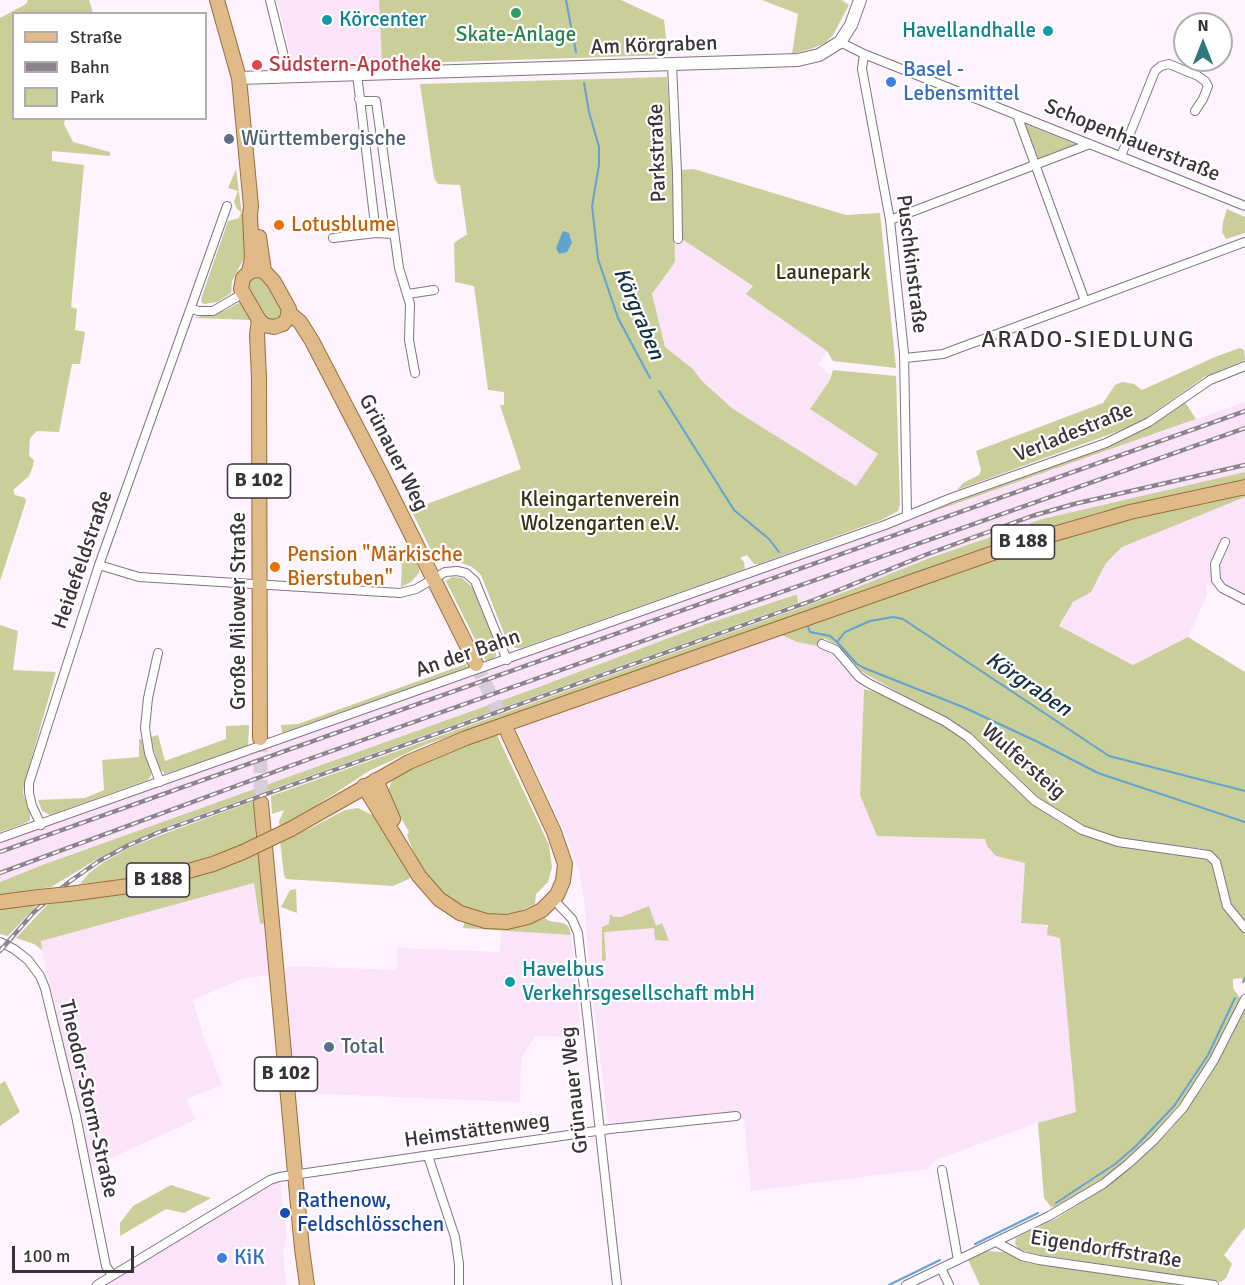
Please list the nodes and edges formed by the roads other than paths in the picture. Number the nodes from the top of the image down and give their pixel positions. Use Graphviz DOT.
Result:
graph roads {
  1 [pos="217,0"];
  2 [pos="270,0"];
  3 [pos="859,1"];
  4 [pos="840,42"];
  5 [pos="864,54"];
  6 [pos="672,65"];
  7 [pos="357,74"];
  8 [pos="289,77"];
  9 [pos="239,78"];
  10 [pos="359,99"];
  11 [pos="1195,111"];
  12 [pos="1017,115"];
  13 [pos="1090,144"];
  14 [pos="1121,156"];
  15 [pos="1035,165"];
  16 [pos="227,206"];
  17 [pos="251,206"];
  18 [pos="1245,206"];
  19 [pos="890,220"];
  20 [pos="376,233"];
  21 [pos="393,234"];
  22 [pos="333,238"];
  23 [pos="678,239"];
  24 [pos="1245,242"];
  25 [pos="249,272"];
  26 [pos="264,272"];
  27 [pos="434,290"];
  28 [pos="243,294"];
  29 [pos="408,294"];
  30 [pos="1085,301"];
  31 [pos="191,308"];
  32 [pos="275,321"];
  33 [pos="904,358"];
  34 [pos="1245,366"];
  35 [pos="415,373"];
  36 [pos="1245,487"];
  37 [pos="907,516"];
  38 [pos="1224,542"];
  39 [pos="99,565"];
  40 [pos="433,577"];
  41 [pos="260,585"];
  42 [pos="1245,600"];
  43 [pos="822,644"];
  44 [pos="158,653"];
  45 [pos="507,660"];
  46 [pos="476,664"];
  47 [pos="508,733"];
  48 [pos="260,738"];
  49 [pos="160,782"];
  50 [pos="370,783"];
  51 [pos="261,803"];
  52 [pos="376,807"];
  53 [pos="329,808"];
  54 [pos="41,825"];
  55 [pos="0,838"];
  56 [pos="413,865"];
  57 [pos="554,900"];
  58 [pos="0,902"];
  59 [pos="1245,928"];
  60 [pos="3,943"];
  61 [pos="1245,999"];
  62 [pos="736,1116"];
  63 [pos="601,1131"];
  64 [pos="428,1156"];
  65 [pos="942,1170"];
  66 [pos="295,1175"];
  67 [pos="996,1242"];
  68 [pos="302,1249"];
  69 [pos="958,1260"];
  70 [pos="942,1268"];
  71 [pos="112,1275"];
  72 [pos="97,1285"];
  73 [pos="300,1285"];
  74 [pos="307,1285"];
  75 [pos="459,1285"];
  76 [pos="617,1285"];
  77 [pos="906,1285"];
  78 [pos="949,1285"];
  79 [pos="1214,1285"];
  1 -- 9 [label="main road, Große Milower Straße / B 102"];
  2 -- 8 [label="street"];
  3 -- 4 [label="street"];
  4 -- 5 [label="street, Schopenhauerstraße"];
  4 -- 6 [label="street, Am Körgraben"];
  5 -- 12 [label="street, Schopenhauerstraße"];
  5 -- 19 [label="street, Puschkinstraße"];
  6 -- 7 [label="street, Am Körgraben"];
  6 -- 23 [label="street, Parkstraße"];
  7 -- 8 [label="street, Am Körgraben"];
  7 -- 10 [label="street"];
  8 -- 9 [label="street, Am Körgraben"];
  9 -- 17 [label="main road, Große Milower Straße / B 102"];
  10 -- 20 [label="street"];
  10 -- 21 [label="street"];
  11 -- 14 [label="street"];
  12 -- 13 [label="street, Schopenhauerstraße"];
  12 -- 15 [label="street"];
  13 -- 14 [label="street, Schopenhauerstraße"];
  13 -- 15 [label="street"];
  14 -- 18 [label="street, Schopenhauerstraße"];
  15 -- 19 [label="street"];
  15 -- 30 [label="street"];
  16 -- 31 [label="street, Heidefeldstraße"];
  17 -- 25 [label="main road, Große Milower Straße / B 102"];
  17 -- 26 [label="main road, Große Milower Straße / B 102"];
  19 -- 33 [label="street, Puschkinstraße"];
  20 -- 21 [label="street"];
  20 -- 22 [label="street"];
  21 -- 29 [label="street"];
  24 -- 30 [label="street"];
  25 -- 26 [label="main road"];
  25 -- 28 [label="main road, Große Milower Straße / B 102"];
  26 -- 32 [label="main road, Große Milower Straße / B 102"];
  27 -- 29 [label="street"];
  28 -- 31 [label="street"];
  28 -- 32 [label="main road"];
  29 -- 35 [label="street"];
  30 -- 33 [label="street"];
  31 -- 39 [label="street, Heidefeldstraße"];
  32 -- 40 [label="main road, Grünauer Weg"];
  32 -- 41 [label="main road, Große Milower Straße / B 102"];
  33 -- 37 [label="street, Puschkinstraße"];
  34 -- 37 [label="street, Verladestraße"];
  36 -- 50 [label="main road, B 188"];
  37 -- 45 [label="street, An der Bahn"];
  38 -- 42 [label="street"];
  39 -- 41 [label="street"];
  39 -- 54 [label="street, Heidefeldstraße"];
  40 -- 41 [label="street"];
  40 -- 45 [label="street"];
  40 -- 46 [label="main road, Grünauer Weg"];
  41 -- 48 [label="main road, Große Milower Straße / B 102"];
  43 -- 59 [label="street, Wulfersteig"];
  44 -- 49 [label="street"];
  45 -- 49 [label="street, An der Bahn"];
  47 -- 57 [label="main road"];
  49 -- 54 [label="street, An der Bahn"];
  50 -- 52 [label="main road"];
  50 -- 53 [label="main road, B 188"];
  50 -- 56 [label="main road"];
  51 -- 66 [label="main road, B 102"];
  52 -- 53 [label="main road"];
  52 -- 56 [label="main road"];
  53 -- 58 [label="main road, B 188, bridge"];
  54 -- 55 [label="street, An der Bahn"];
  56 -- 57 [label="main road"];
  57 -- 63 [label="street, Grünauer Weg"];
  60 -- 71 [label="street, Theodor-Storm-Straße"];
  61 -- 67 [label="street, Eigendorffstraße"];
  62 -- 63 [label="street, Heimstättenweg"];
  63 -- 64 [label="street, Heimstättenweg"];
  63 -- 76 [label="street, Grünauer Weg"];
  64 -- 66 [label="street, Heimstättenweg"];
  64 -- 75 [label="street"];
  65 -- 69 [label="street"];
  66 -- 68 [label="main road, B 102"];
  66 -- 71 [label="street, Heimstättenweg"];
  67 -- 69 [label="street, Eigendorffstraße"];
  67 -- 79 [label="street, Eigendorffstraße"];
  68 -- 73 [label="main road, B 102"];
  68 -- 74 [label="main road, B 102"];
  69 -- 70 [label="street, Eigendorffstraße"];
  70 -- 77 [label="street, Eigendorffstraße"];
  70 -- 78 [label="street"];
  71 -- 72 [label="street, Heimstättenweg"];
}
